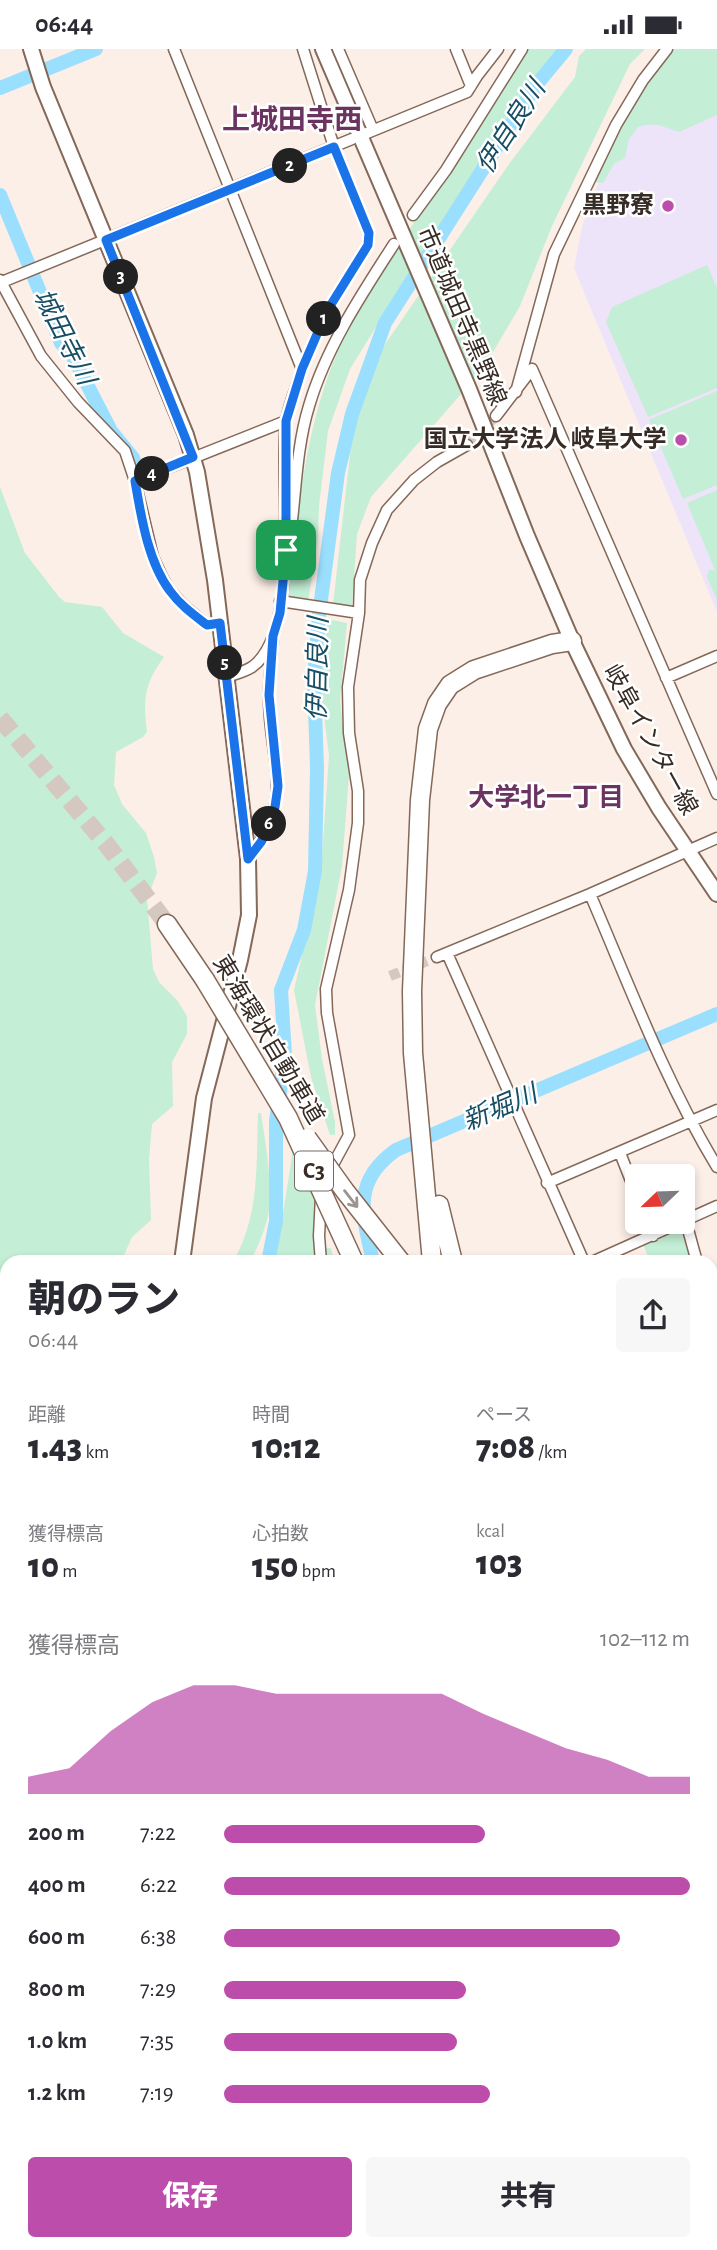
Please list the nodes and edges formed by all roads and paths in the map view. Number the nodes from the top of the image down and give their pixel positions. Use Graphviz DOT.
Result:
graph roads {
  1 [pos="31,49"];
  2 [pos="174,49"];
  3 [pos="303,49"];
  4 [pos="323,49"];
  5 [pos="338,49"];
  6 [pos="456,49"];
  7 [pos="498,49"];
  8 [pos="522,49"];
  9 [pos="667,49"];
  10 [pos="471,86"];
  11 [pos="352,139"];
  12 [pos="334,147"];
  13 [pos="231,190"];
  14 [pos="413,215"];
  15 [pos="397,239"];
  16 [pos="106,240"];
  17 [pos="1,281"];
  18 [pos="302,369"];
  19 [pos="516,392"];
  20 [pos="496,416"];
  21 [pos="286,421"];
  22 [pos="467,445"];
  23 [pos="193,457"];
  24 [pos="135,481"];
  25 [pos="286,550"];
  26 [pos="284,602"];
  27 [pos="355,613"];
  28 [pos="220,623"];
  29 [pos="273,636"];
  30 [pos="572,641"];
  31 [pos="717,656"];
  32 [pos="227,677"];
  33 [pos="666,678"];
  34 [pos="717,794"];
  35 [pos="717,838"];
  36 [pos="688,852"];
  37 [pos="248,859"];
  38 [pos="590,894"];
  39 [pos="717,894"];
  40 [pos="167,924"];
  41 [pos="268,1083"];
  42 [pos="717,1110"];
  43 [pos="690,1122"];
  44 [pos="620,1153"];
  45 [pos="427,1155"];
  46 [pos="625,1166"];
  47 [pos="717,1167"];
  48 [pos="547,1183"];
  49 [pos="439,1205"];
  50 [pos="717,1206"];
  51 [pos="695,1217"];
  52 [pos="658,1234"];
  53 [pos="689,1234"];
  54 [pos="653,1236"];
  55 [pos="183,1255"];
  56 [pos="321,1255"];
  57 [pos="351,1255"];
  58 [pos="395,1255"];
  59 [pos="432,1255"];
  60 [pos="443,1255"];
  61 [pos="451,1255"];
  62 [pos="581,1255"];
  63 [pos="608,1255"];
  64 [pos="695,1255"];
  1 -- 16 [label="street"];
  2 -- 13 [label="street"];
  3 -- 12 [label="street"];
  4 -- 15 [label="street, 市道城田寺黒野線"];
  5 -- 10 [label="street"];
  6 -- 10 [label="street"];
  7 -- 10 [label="street"];
  8 -- 14 [label="street"];
  9 -- 19 [label="street"];
  11 -- 12 [label="street"];
  12 -- 13 [label="street"];
  12 -- 18 [label="street"];
  13 -- 16 [label="street"];
  13 -- 18 [label="street"];
  15 -- 25 [label="street"];
  15 -- 30 [label="street, 市道城田寺黒野線"];
  16 -- 17 [label="street"];
  16 -- 23 [label="street"];
  17 -- 24 [label="street"];
  18 -- 21 [label="street"];
  19 -- 20 [label="street"];
  19 -- 33 [label="street"];
  21 -- 23 [label="street"];
  21 -- 25 [label="street"];
  22 -- 27 [label="street"];
  23 -- 24 [label="street"];
  23 -- 28 [label="street"];
  24 -- 28 [label="street"];
  25 -- 26 [label="street"];
  26 -- 27 [label="street"];
  26 -- 29 [label="street"];
  27 -- 56 [label="street"];
  28 -- 32 [label="street"];
  29 -- 32 [label="street"];
  29 -- 37 [label="street"];
  30 -- 36 [label="street, 岐阜インター線"];
  30 -- 45 [label="highway"];
  31 -- 33 [label="street"];
  32 -- 37 [label="street"];
  33 -- 34 [label="street"];
  35 -- 36 [label="street"];
  36 -- 38 [label="street"];
  36 -- 39 [label="street, 岐阜インター線"];
  37 -- 55 [label="street"];
  38 -- 43 [label="street"];
  38 -- 48 [label="street"];
  40 -- 41 [label="highway, 東海環状自動車道 / C3, bridge"];
  41 -- 57 [label="highway, 東海環状自動車道 / C3, bridge"];
  41 -- 58 [label="highway, one-way, bridge"];
  42 -- 43 [label="street"];
  43 -- 44 [label="street"];
  43 -- 47 [label="street"];
  44 -- 46 [label="street"];
  44 -- 48 [label="street"];
  45 -- 49 [label="highway"];
  45 -- 59 [label="highway"];
  48 -- 62 [label="street"];
  49 -- 60 [label="highway"];
  49 -- 61 [label="highway"];
  50 -- 51 [label="street"];
  52 -- 54 [label="street"];
  53 -- 64 [label="street"];
  54 -- 63 [label="street"];
}
